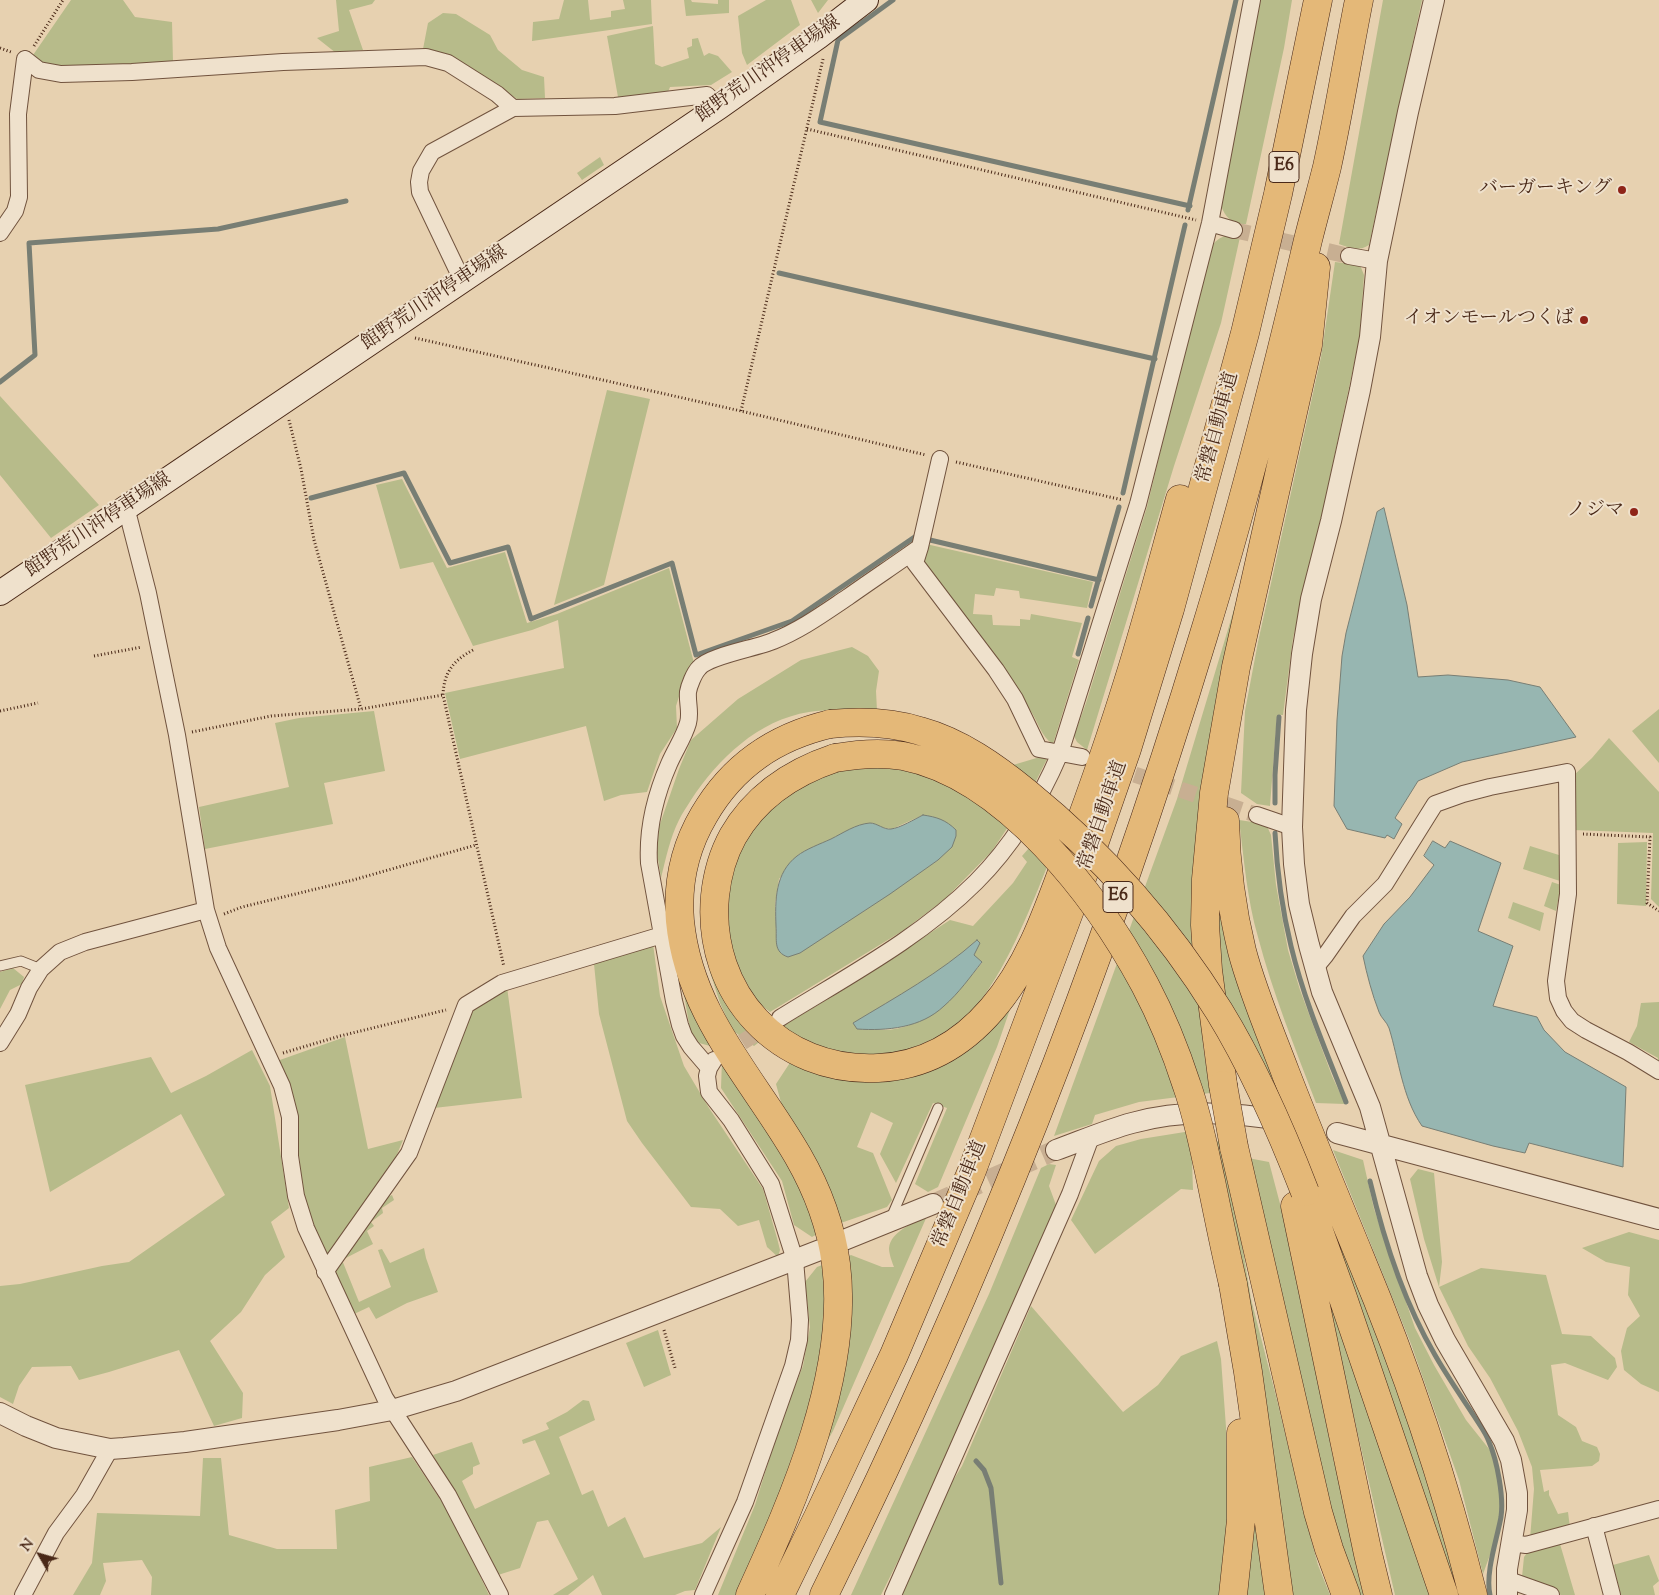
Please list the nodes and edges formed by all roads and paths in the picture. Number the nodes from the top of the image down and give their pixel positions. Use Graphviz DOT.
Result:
graph roads {
  1 [pos="63,0"];
  2 [pos="866,0"];
  3 [pos="1252,0"];
  4 [pos="1318,0"];
  5 [pos="1359,0"];
  6 [pos="1434,0"];
  7 [pos="818,37"];
  8 [pos="25,59"];
  9 [pos="719,107"];
  10 [pos="513,108"];
  11 [pos="807,129"];
  12 [pos="1327,168"];
  13 [pos="1210,223"];
  14 [pos="1234,230"];
  15 [pos="0,233"];
  16 [pos="1349,256"];
  17 [pos="1377,261"];
  18 [pos="462,280"];
  19 [pos="386,331"];
  20 [pos="1245,333"];
  21 [pos="284,400"];
  22 [pos="940,458"];
  23 [pos="126,507"];
  24 [pos="920,547"];
  25 [pos="0,593"];
  26 [pos="158,644"];
  27 [pos="472,650"];
  28 [pos="94,656"];
  29 [pos="443,695"];
  30 [pos="38,703"];
  31 [pos="362,709"];
  32 [pos="0,711"];
  33 [pos="1227,714"];
  34 [pos="177,735"];
  35 [pos="1060,753"];
  36 [pos="1082,757"];
  37 [pos="1257,815"];
  38 [pos="1292,828"];
  39 [pos="1568,834"];
  40 [pos="476,845"];
  41 [pos="1659,911"];
  42 [pos="208,914"];
  43 [pos="662,935"];
  44 [pos="0,966"];
  45 [pos="1315,968"];
  46 [pos="41,970"];
  47 [pos="508,982"];
  48 [pos="466,1004"];
  49 [pos="780,1018"];
  50 [pos="0,1043"];
  51 [pos="268,1058"];
  52 [pos="1659,1071"];
  53 [pos="938,1108"];
  54 [pos="1296,1124"];
  55 [pos="1337,1133"];
  56 [pos="1091,1137"];
  57 [pos="1380,1144"];
  58 [pos="1056,1150"];
  59 [pos="1299,1195"];
  60 [pos="933,1204"];
  61 [pos="1659,1219"];
  62 [pos="889,1222"];
  63 [pos="844,1240"];
  64 [pos="820,1250"];
  65 [pos="796,1260"];
  66 [pos="325,1272"];
  67 [pos="658,1312"];
  68 [pos="675,1368"];
  69 [pos="1243,1373"];
  70 [pos="392,1410"];
  71 [pos="0,1413"];
  72 [pos="110,1449"];
  73 [pos="1659,1509"];
  74 [pos="1594,1526"];
  75 [pos="1510,1543"];
  76 [pos="1507,1587"];
  77 [pos="23,1595"];
  78 [pos="500,1595"];
  79 [pos="703,1595"];
  80 [pos="750,1595"];
  81 [pos="780,1595"];
  82 [pos="824,1595"];
  83 [pos="893,1595"];
  84 [pos="1233,1595"];
  85 [pos="1279,1595"];
  86 [pos="1346,1595"];
  87 [pos="1378,1595"];
  88 [pos="1444,1595"];
  89 [pos="1473,1595"];
  90 [pos="1551,1595"];
  91 [pos="1612,1595"];
  1 -- 8 [label="path"];
  2 -- 7 [label="main road, 館野荒川沖停車場線"];
  3 -- 13 [label="street"];
  4 -- 20 [label="highway, 常磐自動車道 / E6"];
  5 -- 12 [label="highway, 常磐自動車道 / E6"];
  6 -- 17 [label="street"];
  7 -- 9 [label="main road, 館野荒川沖停車場線"];
  7 -- 11 [label="path"];
  8 -- 10 [label="street"];
  8 -- 15 [label="street"];
  9 -- 10 [label="street"];
  9 -- 18 [label="main road, 館野荒川沖停車場線"];
  10 -- 18 [label="street"];
  11 -- 13 [label="path"];
  11 -- 19 [label="path"];
  12 -- 33 [label="highway"];
  12 -- 82 [label="highway, 常磐自動車道 / E6"];
  13 -- 14 [label="street"];
  13 -- 35 [label="street"];
  16 -- 17 [label="street"];
  17 -- 38 [label="street"];
  18 -- 19 [label="main road, 館野荒川沖停車場線"];
  19 -- 21 [label="main road, 館野荒川沖停車場線"];
  20 -- 69 [label="highway, bridge"];
  20 -- 81 [label="highway, 常磐自動車道 / E6"];
  21 -- 23 [label="main road, 館野荒川沖停車場線"];
  21 -- 31 [label="path"];
  22 -- 24 [label="street"];
  23 -- 25 [label="main road, 館野荒川沖停車場線"];
  23 -- 26 [label="street"];
  24 -- 35 [label="street"];
  24 -- 43 [label="street"];
  26 -- 28 [label="path"];
  26 -- 34 [label="street"];
  27 -- 29 [label="path"];
  29 -- 31 [label="path"];
  29 -- 40 [label="path"];
  30 -- 32 [label="path"];
  31 -- 34 [label="path"];
  33 -- 86 [label="highway, bridge"];
  33 -- 89 [label="highway"];
  34 -- 42 [label="street"];
  35 -- 36 [label="street"];
  35 -- 49 [label="street"];
  37 -- 38 [label="street"];
  38 -- 45 [label="street"];
  39 -- 41 [label="path"];
  39 -- 45 [label="street"];
  39 -- 52 [label="street"];
  40 -- 42 [label="path"];
  40 -- 47 [label="path"];
  42 -- 46 [label="street"];
  42 -- 51 [label="street"];
  43 -- 47 [label="street"];
  43 -- 65 [label="street"];
  44 -- 46 [label="lane"];
  45 -- 57 [label="street"];
  46 -- 50 [label="street"];
  47 -- 48 [label="street"];
  48 -- 51 [label="path"];
  48 -- 66 [label="street"];
  51 -- 66 [label="street"];
  53 -- 62 [label="lane"];
  54 -- 56 [label="street"];
  55 -- 57 [label="street"];
  56 -- 58 [label="street"];
  56 -- 83 [label="street"];
  57 -- 61 [label="street"];
  57 -- 75 [label="street"];
  59 -- 80 [label="highway, bridge"];
  59 -- 87 [label="highway"];
  59 -- 88 [label="highway"];
  60 -- 62 [label="street"];
  62 -- 63 [label="street"];
  64 -- 65 [label="street"];
  65 -- 67 [label="street"];
  65 -- 79 [label="street"];
  66 -- 70 [label="street"];
  67 -- 68 [label="path"];
  67 -- 70 [label="street"];
  69 -- 84 [label="highway"];
  69 -- 85 [label="highway"];
  70 -- 72 [label="street"];
  70 -- 78 [label="street"];
  71 -- 72 [label="street"];
  72 -- 77 [label="street"];
  73 -- 74 [label="street"];
  74 -- 75 [label="street"];
  74 -- 91 [label="street"];
  75 -- 76 [label="street"];
  76 -- 90 [label="street"];
}
